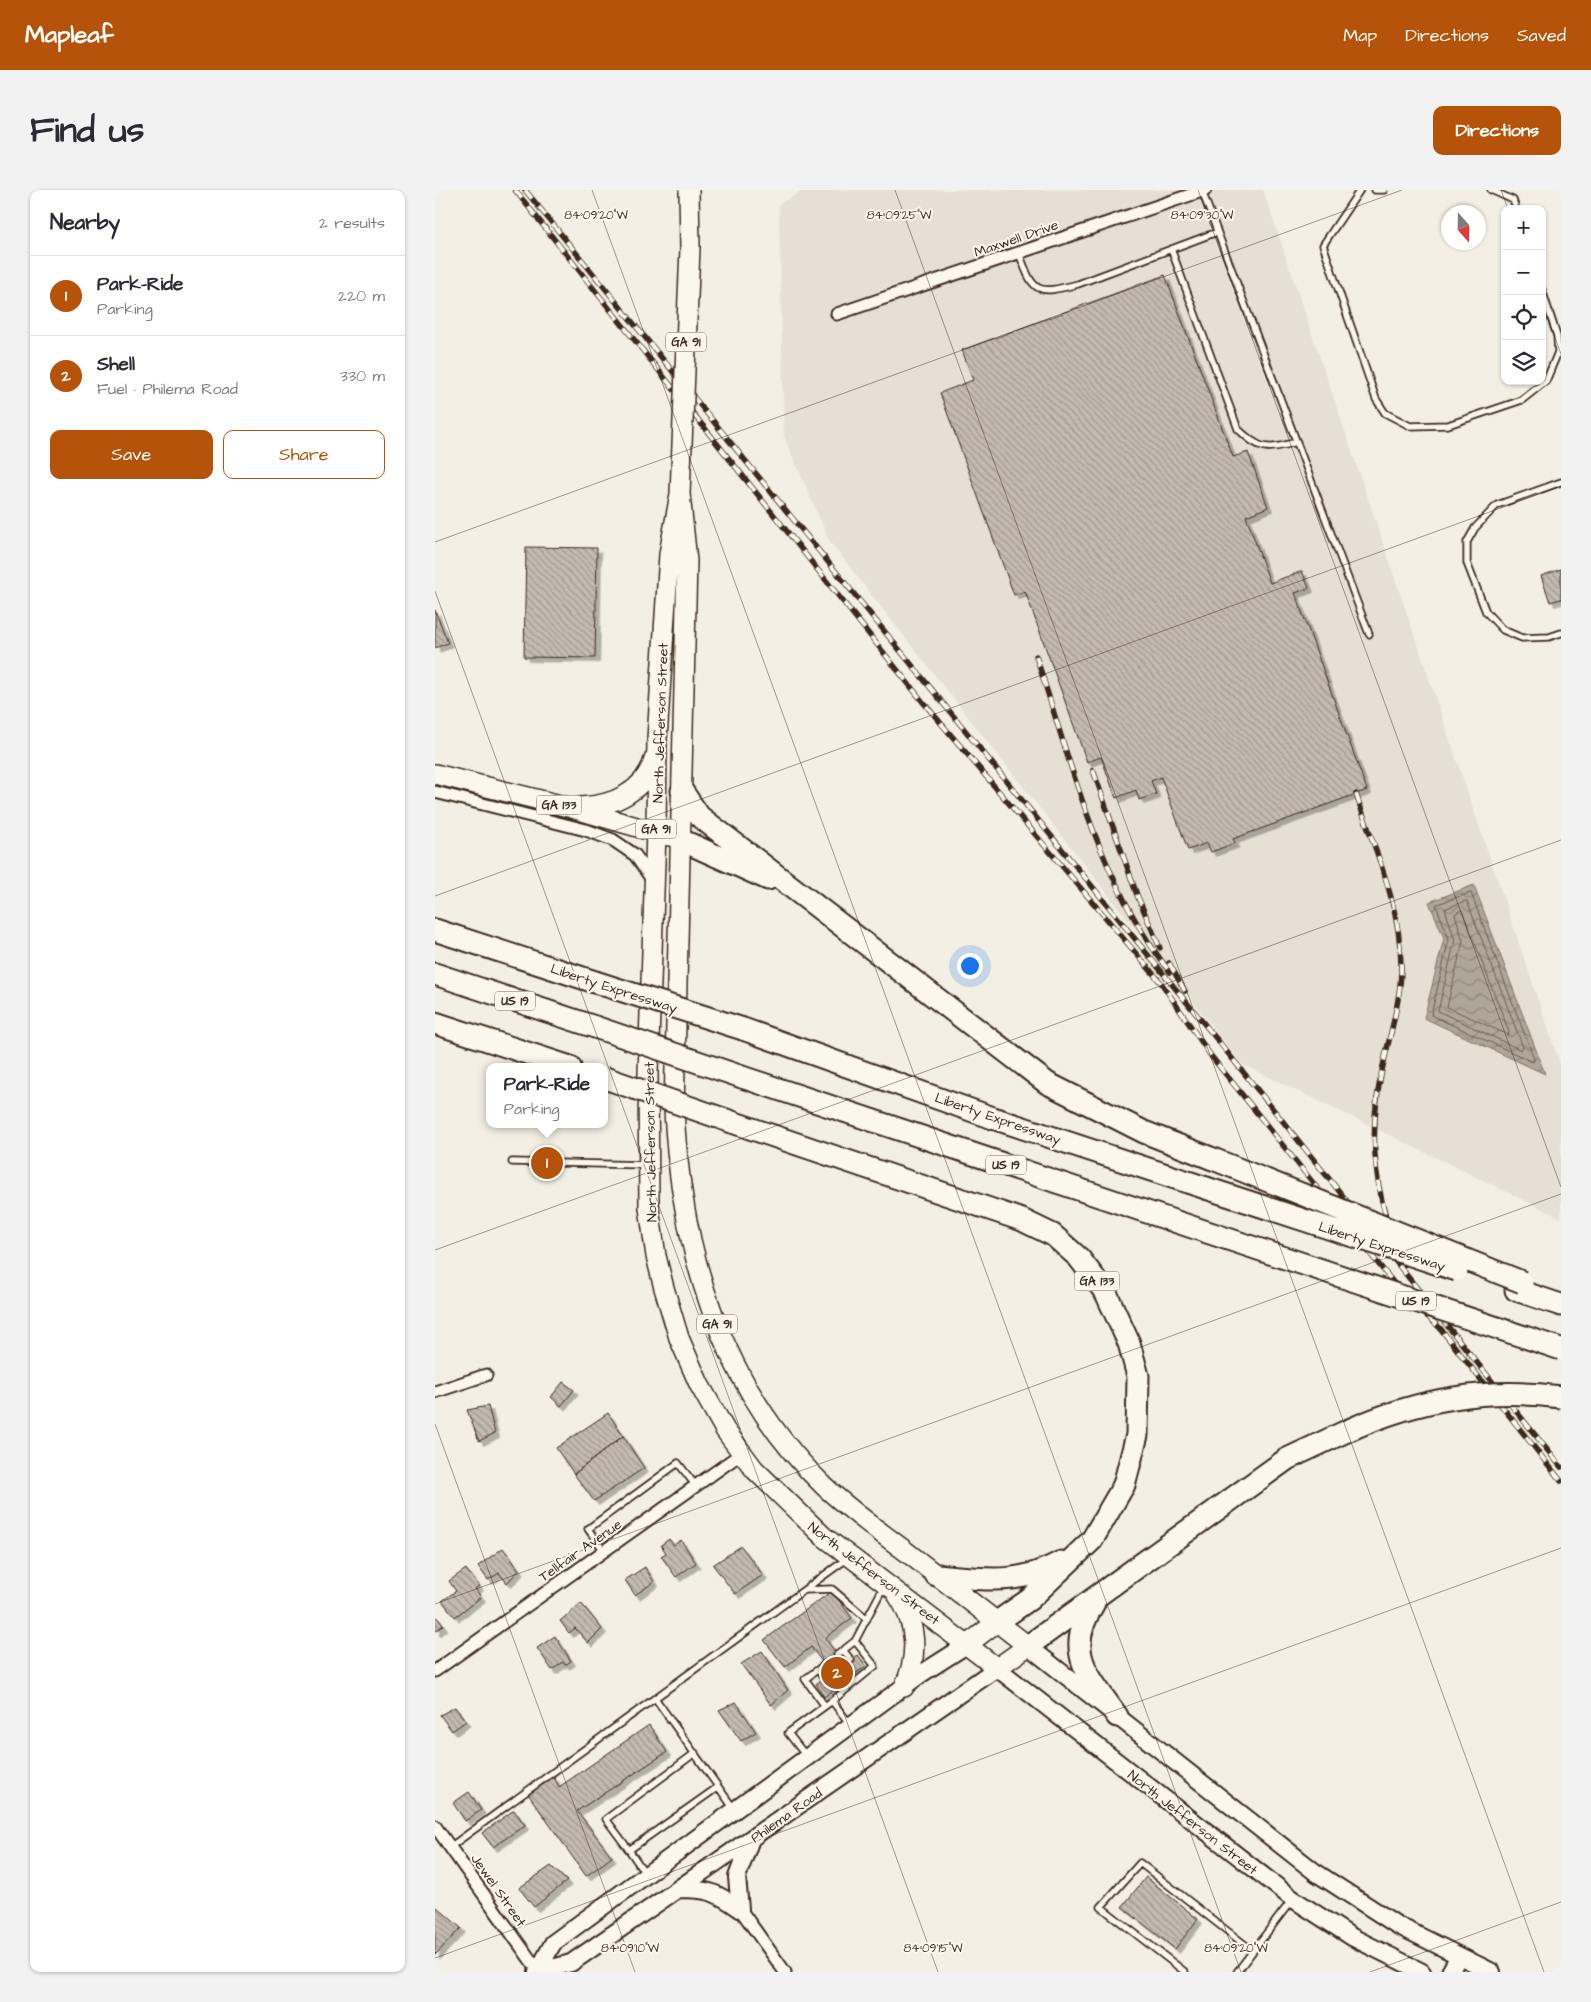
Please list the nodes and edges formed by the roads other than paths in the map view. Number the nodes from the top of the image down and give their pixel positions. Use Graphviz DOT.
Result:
graph roads {
  1 [pos="689,190"];
  2 [pos="1203,190"];
  3 [pos="1360,190"];
  4 [pos="1375,190"];
  5 [pos="1385,190"];
  6 [pos="1491,190"];
  7 [pos="1515,205"];
  8 [pos="1217,232"];
  9 [pos="1171,249"];
  10 [pos="1019,253"];
  11 [pos="1544,295"];
  12 [pos="837,314"];
  13 [pos="1297,442"];
  14 [pos="1561,482"];
  15 [pos="680,494"];
  16 [pos="1561,633"];
  17 [pos="1369,634"];
  18 [pos="657,739"];
  19 [pos="435,774"];
  20 [pos="682,791"];
  21 [pos="435,792"];
  22 [pos="568,807"];
  23 [pos="656,832"];
  24 [pos="681,840"];
  25 [pos="655,884"];
  26 [pos="800,894"];
  27 [pos="435,930"];
  28 [pos="435,974"];
  29 [pos="435,1023"];
  30 [pos="558,1063"];
  31 [pos="608,1079"];
  32 [pos="512,1162"];
  33 [pos="648,1165"];
  34 [pos="1519,1286"];
  35 [pos="1557,1304"];
  36 [pos="1561,1349"];
  37 [pos="486,1375"];
  38 [pos="435,1392"];
  39 [pos="1561,1397"];
  40 [pos="741,1453"];
  41 [pos="696,1486"];
  42 [pos="604,1551"];
  43 [pos="1079,1553"];
  44 [pos="850,1557"];
  45 [pos="936,1575"];
  46 [pos="888,1585"];
  47 [pos="803,1590"];
  48 [pos="1098,1597"];
  49 [pos="867,1618"];
  50 [pos="997,1622"];
  51 [pos="855,1641"];
  52 [pos="968,1644"];
  53 [pos="1028,1646"];
  54 [pos="843,1650"];
  55 [pos="837,1655"];
  56 [pos="851,1660"];
  57 [pos="824,1665"];
  58 [pos="997,1668"];
  59 [pos="818,1670"];
  60 [pos="435,1672"];
  61 [pos="824,1678"];
  62 [pos="904,1687"];
  63 [pos="833,1690"];
  64 [pos="837,1696"];
  65 [pos="655,1698"];
  66 [pos="831,1701"];
  67 [pos="825,1706"];
  68 [pos="1117,1716"];
  69 [pos="851,1726"];
  70 [pos="695,1753"];
  71 [pos="807,1757"];
  72 [pos="718,1786"];
  73 [pos="735,1810"];
  74 [pos="435,1826"];
  75 [pos="751,1839"];
  76 [pos="450,1847"];
  77 [pos="629,1850"];
  78 [pos="646,1875"];
  79 [pos="679,1889"];
  80 [pos="1293,1899"];
  81 [pos="740,1909"];
  82 [pos="1253,1950"];
  83 [pos="1459,1956"];
  84 [pos="539,1972"];
  85 [pos="785,1972"];
  86 [pos="1185,1972"];
  87 [pos="1237,1972"];
  88 [pos="1422,1972"];
  89 [pos="1450,1972"];
  90 [pos="1492,1972"];
  1 -- 15 [label="main road, North Jefferson Street / GA 91, bridge"];
  2 -- 8 [label="lane"];
  2 -- 10 [label="street, Maxwell Drive"];
  3 -- 11 [label="lane"];
  4 -- 5 [label="lane"];
  6 -- 7 [label="lane"];
  8 -- 9 [label="lane"];
  8 -- 13 [label="lane"];
  9 -- 10 [label="lane"];
  9 -- 13 [label="lane"];
  10 -- 12 [label="street, Maxwell Drive"];
  13 -- 17 [label="lane"];
  14 -- 16 [label="lane"];
  15 -- 18 [label="main road, North Jefferson Street / GA 91"];
  15 -- 20 [label="main road, North Jefferson Street / GA 91"];
  18 -- 22 [label="main road"];
  18 -- 23 [label="main road, North Jefferson Street / GA 91"];
  19 -- 22 [label="main road, GA 133"];
  20 -- 24 [label="main road, North Jefferson Street / GA 91"];
  20 -- 26 [label="highway"];
  21 -- 25 [label="street"];
  22 -- 23 [label="main road, GA 133"];
  23 -- 24 [label="main road, GA 133"];
  23 -- 25 [label="main road, North Jefferson Street / GA 91"];
  24 -- 26 [label="highway"];
  24 -- 45 [label="main road, North Jefferson Street / GA 91"];
  25 -- 33 [label="main road, North Jefferson Street / GA 91"];
  26 -- 34 [label="highway, bridge"];
  27 -- 34 [label="highway, Liberty Expressway, bridge"];
  28 -- 36 [label="highway, US 19, bridge"];
  29 -- 30 [label="highway"];
  31 -- 43 [label="highway, GA 133, bridge"];
  32 -- 33 [label="lane"];
  33 -- 40 [label="main road, North Jefferson Street / GA 91"];
  34 -- 35 [label="highway"];
  37 -- 38 [label="street"];
  39 -- 48 [label="highway, bridge"];
  40 -- 41 [label="street, Tellfair Avenue"];
  40 -- 44 [label="main road, North Jefferson Street / GA 91"];
  41 -- 42 [label="street, Tellfair Avenue"];
  41 -- 42 [label="lane"];
  42 -- 60 [label="street, Tellfair Avenue"];
  43 -- 45 [label="highway"];
  43 -- 50 [label="highway, GA 133"];
  44 -- 46 [label="main road, North Jefferson Street / GA 91"];
  44 -- 47 [label="lane"];
  45 -- 50 [label="main road, GA 91"];
  46 -- 49 [label="lane"];
  46 -- 52 [label="main road, North Jefferson Street"];
  46 -- 62 [label="main road"];
  47 -- 49 [label="lane"];
  47 -- 65 [label="lane"];
  48 -- 53 [label="highway"];
  48 -- 68 [label="highway"];
  49 -- 51 [label="lane"];
  50 -- 52 [label="main road, GA 133"];
  50 -- 53 [label="main road, GA 91"];
  51 -- 54 [label="lane"];
  51 -- 64 [label="lane"];
  52 -- 58 [label="main road, North Jefferson Street"];
  52 -- 62 [label="main road"];
  53 -- 58 [label="main road, Philema Road"];
  53 -- 68 [label="main road"];
  54 -- 55 [label="lane"];
  54 -- 56 [label="lane"];
  57 -- 59 [label="lane"];
  58 -- 75 [label="main road, Philema Road"];
  58 -- 80 [label="main road, North Jefferson Street"];
  59 -- 61 [label="lane"];
  59 -- 67 [label="lane"];
  62 -- 69 [label="main road"];
  63 -- 64 [label="lane"];
  64 -- 66 [label="lane"];
  65 -- 70 [label="lane"];
  65 -- 76 [label="lane"];
  66 -- 67 [label="lane"];
  66 -- 69 [label="lane"];
  67 -- 71 [label="lane"];
  68 -- 83 [label="main road"];
  69 -- 71 [label="main road"];
  70 -- 72 [label="lane"];
  70 -- 77 [label="lane"];
  71 -- 73 [label="main road"];
  72 -- 73 [label="lane"];
  72 -- 77 [label="lane"];
  73 -- 78 [label="main road"];
  74 -- 76 [label="street, Jewel Street"];
  75 -- 79 [label="main road, Philema Road"];
  75 -- 81 [label="main road"];
  76 -- 84 [label="street, Jewel Street"];
  77 -- 78 [label="lane"];
  78 -- 84 [label="main road"];
  79 -- 81 [label="main road"];
  79 -- 84 [label="main road, Philema Road"];
  80 -- 82 [label="lane"];
  80 -- 88 [label="main road, North Jefferson Street"];
  81 -- 85 [label="street"];
  82 -- 86 [label="lane"];
  82 -- 87 [label="lane"];
  83 -- 89 [label="main road"];
  83 -- 90 [label="main road"];
}
